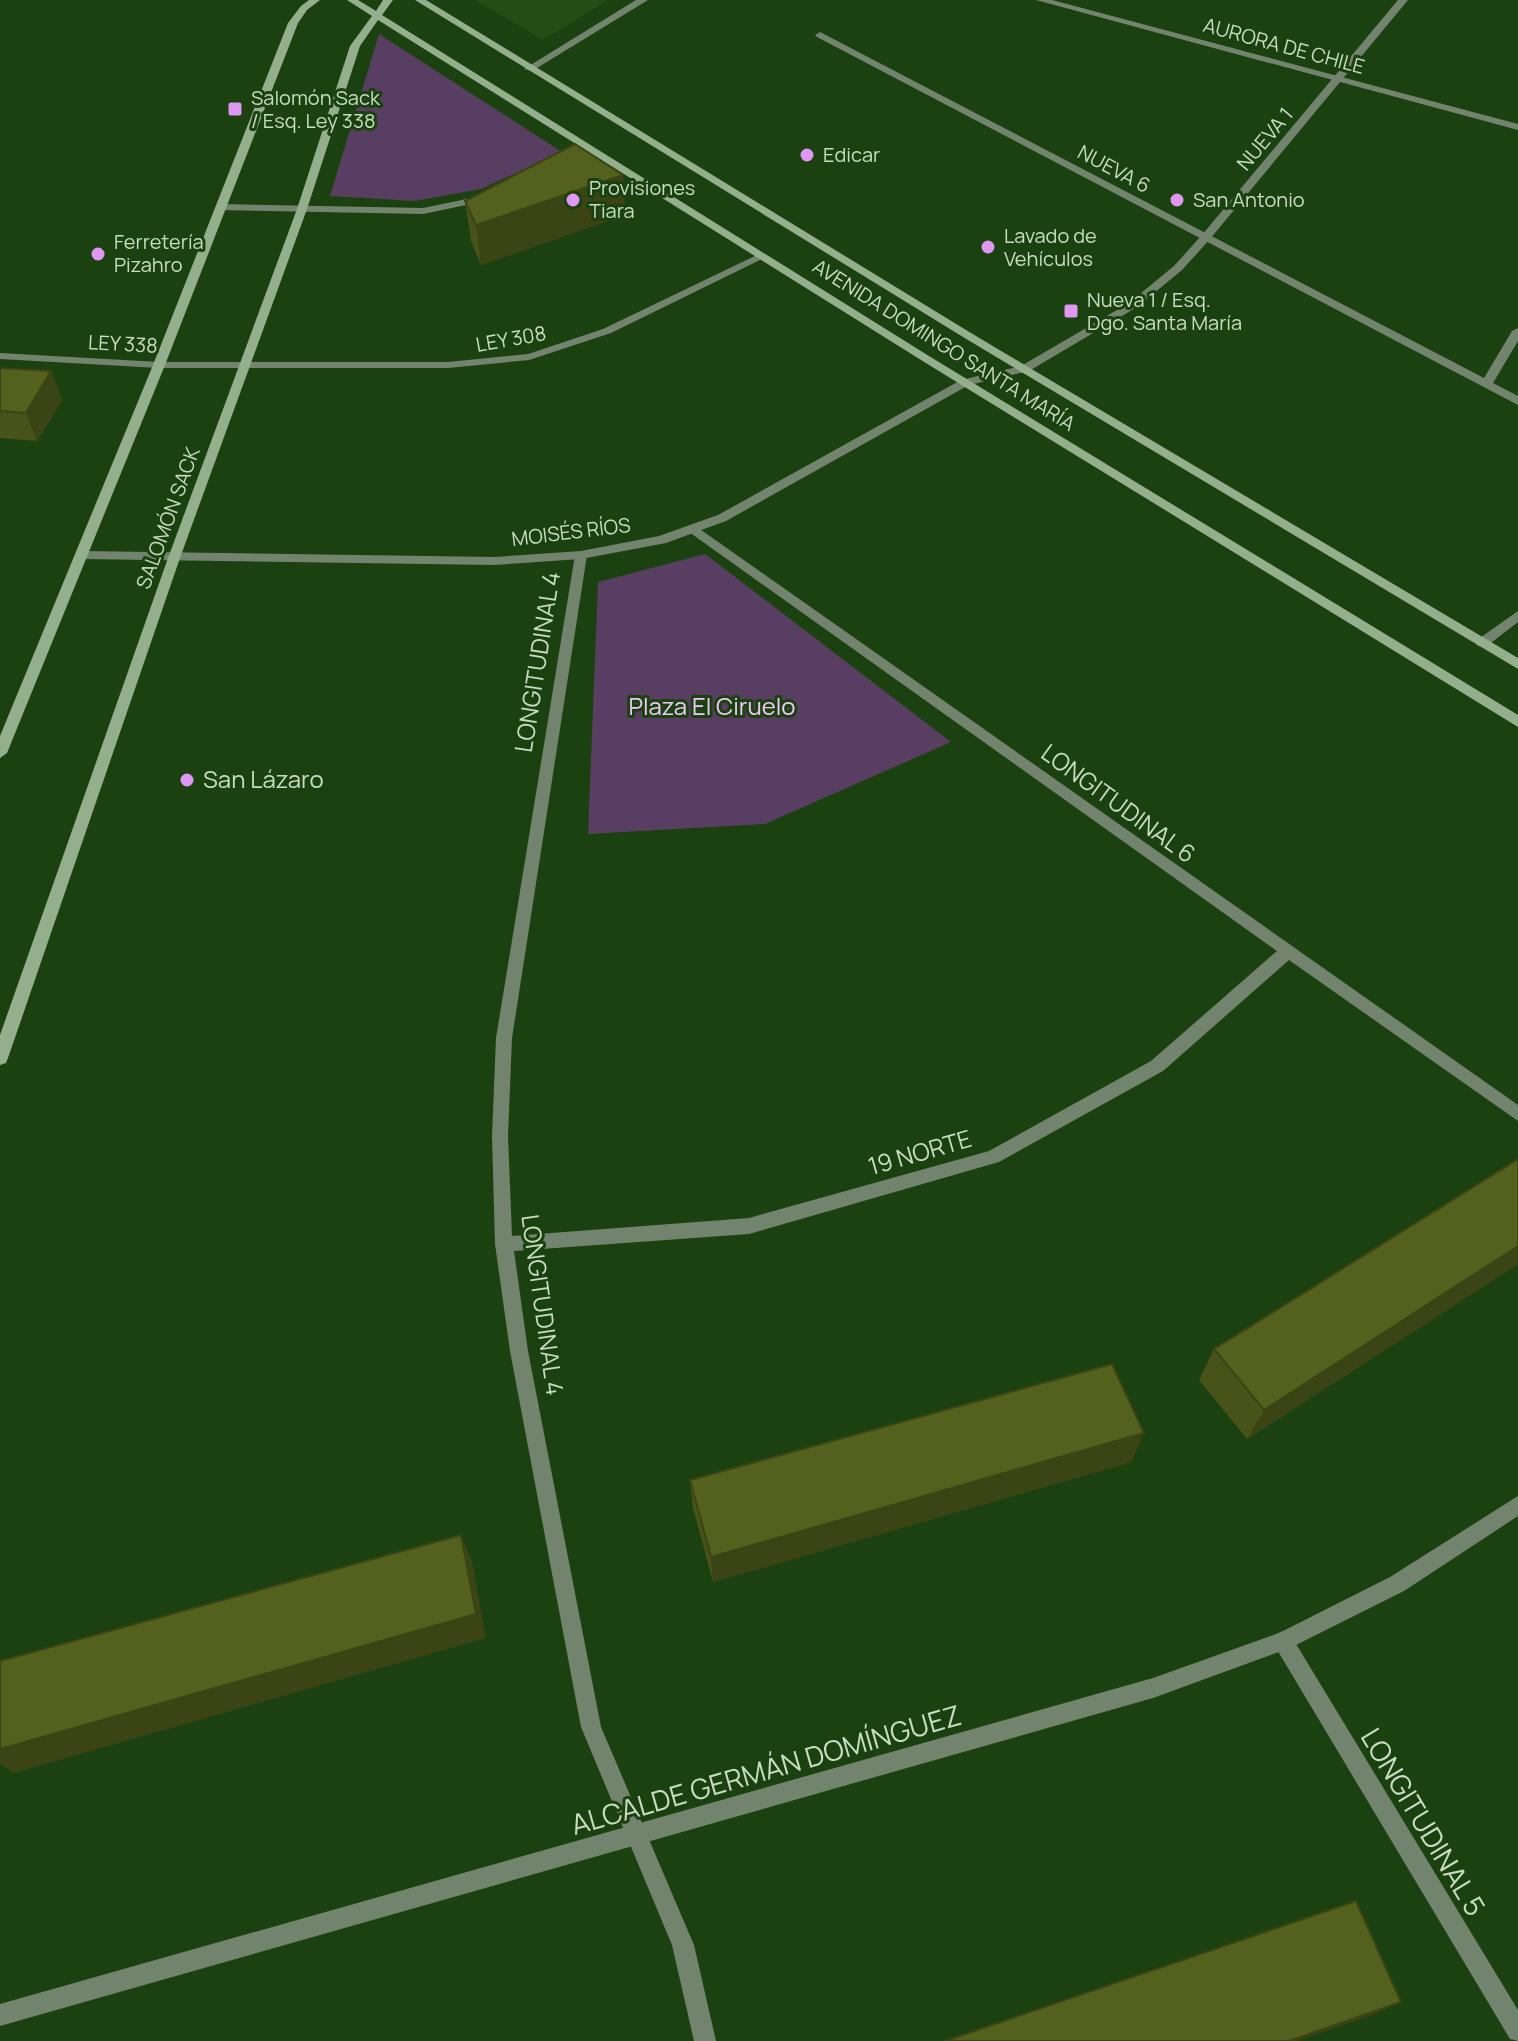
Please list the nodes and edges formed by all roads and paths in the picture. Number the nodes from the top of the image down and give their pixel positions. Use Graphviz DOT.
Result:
graph roads {
  1 [pos="315,0"];
  2 [pos="352,0"];
  3 [pos="388,0"];
  4 [pos="420,0"];
  5 [pos="643,0"];
  6 [pos="1041,0"];
  7 [pos="1403,0"];
  8 [pos="1062,2"];
  9 [pos="378,17"];
  10 [pos="820,35"];
  11 [pos="529,69"];
  12 [pos="1337,79"];
  13 [pos="1518,127"];
  14 [pos="594,151"];
  15 [pos="580,157"];
  16 [pos="498,193"];
  17 [pos="221,207"];
  18 [pos="302,209"];
  19 [pos="1206,237"];
  20 [pos="763,256"];
  21 [pos="1518,331"];
  22 [pos="0,356"];
  23 [pos="245,364"];
  24 [pos="159,365"];
  25 [pos="1025,369"];
  26 [pos="965,382"];
  27 [pos="1486,384"];
  28 [pos="1518,401"];
  29 [pos="694,529"];
  30 [pos="81,555"];
  31 [pos="581,555"];
  32 [pos="174,558"];
  33 [pos="1518,615"];
  34 [pos="1482,643"];
  35 [pos="1518,664"];
  36 [pos="1518,722"];
  37 [pos="0,753"];
  38 [pos="1287,952"];
  39 [pos="0,1058"];
  40 [pos="1518,1114"];
  41 [pos="504,1244"];
  42 [pos="1518,1505"];
  43 [pos="1283,1641"];
  44 [pos="636,1837"];
  45 [pos="0,2015"];
  46 [pos="1518,2031"];
  47 [pos="705,2041"];
  1 -- 17 [label="main road"];
  2 -- 9 [label="main road, AVENIDA DOMINGO SANTA MARÍA"];
  3 -- 9 [label="main road, SALOMÓN SACK"];
  4 -- 11 [label="main road, AVENIDA DOMINGO SANTA MARÍA"];
  5 -- 11 [label="street"];
  6 -- 8 [label="street, AURORA DE CHILE"];
  7 -- 12 [label="street, NUEVA 1"];
  8 -- 12 [label="street, AURORA DE CHILE"];
  9 -- 14 [label="main road, AVENIDA DOMINGO SANTA MARÍA"];
  9 -- 18 [label="main road, SALOMÓN SACK"];
  10 -- 19 [label="street, NUEVA 6"];
  11 -- 25 [label="main road, AVENIDA DOMINGO SANTA MARÍA"];
  12 -- 13 [label="street, AURORA DE CHILE"];
  12 -- 19 [label="street, NUEVA 1"];
  14 -- 15 [label="street"];
  14 -- 20 [label="main road, AVENIDA DOMINGO SANTA MARÍA"];
  16 -- 18 [label="street"];
  17 -- 18 [label="street"];
  17 -- 24 [label="main road"];
  18 -- 23 [label="main road, SALOMÓN SACK"];
  19 -- 25 [label="street, NUEVA 1"];
  19 -- 27 [label="street, NUEVA 6"];
  20 -- 23 [label="street, LEY 308"];
  20 -- 26 [label="main road, AVENIDA DOMINGO SANTA MARÍA"];
  21 -- 27 [label="street"];
  22 -- 24 [label="street, LEY 338"];
  23 -- 24 [label="street, LEY 338"];
  23 -- 32 [label="main road, SALOMÓN SACK"];
  24 -- 30 [label="main road"];
  25 -- 26 [label="street, MOISÉS RÍOS"];
  25 -- 34 [label="main road, AVENIDA DOMINGO SANTA MARÍA"];
  26 -- 29 [label="street, MOISÉS RÍOS"];
  26 -- 36 [label="main road, AVENIDA DOMINGO SANTA MARÍA"];
  27 -- 28 [label="street, NUEVA 6"];
  29 -- 31 [label="street, MOISÉS RÍOS"];
  29 -- 38 [label="street, LONGITUDINAL 6"];
  30 -- 32 [label="street, MOISÉS RÍOS"];
  30 -- 37 [label="main road"];
  31 -- 32 [label="street, MOISÉS RÍOS"];
  31 -- 41 [label="street, LONGITUDINAL 4"];
  32 -- 39 [label="main road, SALOMÓN SACK"];
  33 -- 34 [label="street"];
  34 -- 35 [label="main road, AVENIDA DOMINGO SANTA MARÍA"];
  38 -- 40 [label="street, LONGITUDINAL 6"];
  38 -- 41 [label="street, 19 NORTE"];
  41 -- 44 [label="street, LONGITUDINAL 4"];
  42 -- 43 [label="street, ALCALDE GERMÁN DOMÍNGUEZ"];
  43 -- 44 [label="street, ALCALDE GERMÁN DOMÍNGUEZ"];
  43 -- 46 [label="street, LONGITUDINAL 5"];
  44 -- 45 [label="street, ALCALDE GERMÁN DOMÍNGUEZ"];
  44 -- 47 [label="street, LONGITUDINAL 4"];
}
